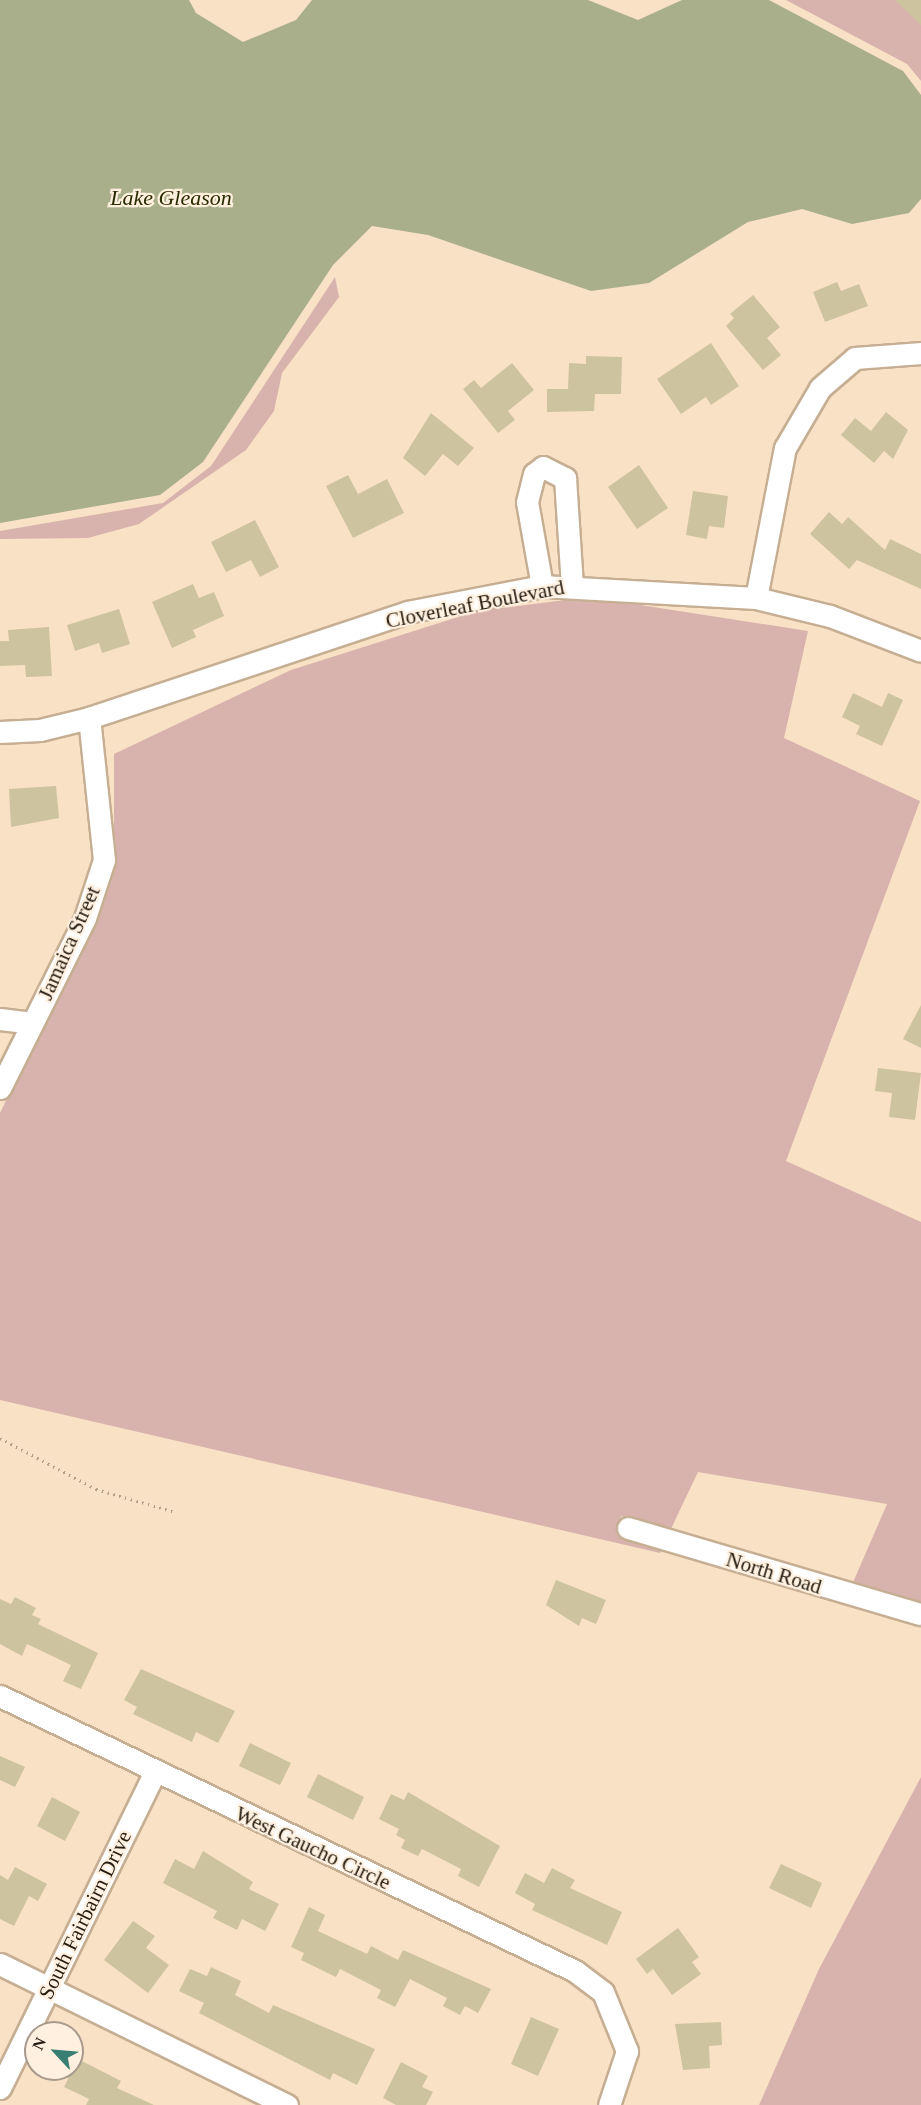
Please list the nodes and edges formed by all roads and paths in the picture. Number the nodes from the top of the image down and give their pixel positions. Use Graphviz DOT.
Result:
graph roads {
  1 [pos="921,353"];
  2 [pos="573,585"];
  3 [pos="542,586"];
  4 [pos="756,598"];
  5 [pos="921,651"];
  6 [pos="89,718"];
  7 [pos="0,732"];
  8 [pos="0,1019"];
  9 [pos="32,1023"];
  10 [pos="0,1088"];
  11 [pos="0,1438"];
  12 [pos="175,1512"];
  13 [pos="628,1528"];
  14 [pos="921,1614"];
  15 [pos="0,1696"];
  16 [pos="154,1773"];
  17 [pos="0,1964"];
  18 [pos="49,1990"];
  19 [pos="0,2088"];
  20 [pos="287,2105"];
  21 [pos="609,2105"];
  1 -- 4 [label="street"];
  2 -- 3 [label="street, Cloverleaf Boulevard"];
  2 -- 3 [label="street"];
  2 -- 4 [label="street, Cloverleaf Boulevard"];
  3 -- 6 [label="street, Cloverleaf Boulevard"];
  4 -- 5 [label="street, Cloverleaf Boulevard"];
  6 -- 7 [label="street, Cloverleaf Boulevard"];
  6 -- 9 [label="street, Jamaica Street"];
  8 -- 9 [label="street"];
  9 -- 10 [label="street, Jamaica Street"];
  11 -- 12 [label="path"];
  13 -- 14 [label="street, North Road"];
  15 -- 16 [label="street, West Gaucho Circle"];
  16 -- 18 [label="street, South Fairbairn Drive"];
  16 -- 21 [label="street, West Gaucho Circle"];
  17 -- 18 [label="street"];
  18 -- 19 [label="street, South Fairbairn Drive"];
  18 -- 20 [label="street"];
}
